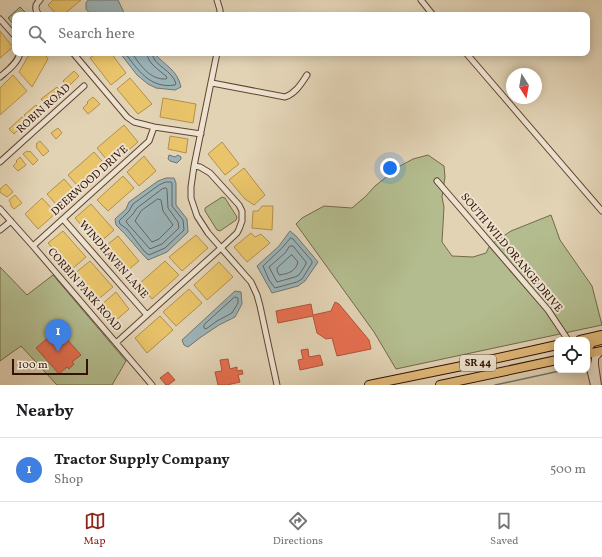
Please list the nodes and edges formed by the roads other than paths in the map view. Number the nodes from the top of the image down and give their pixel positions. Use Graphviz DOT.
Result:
graph roads {
  1 [pos="40,0"];
  2 [pos="217,0"];
  3 [pos="421,0"];
  4 [pos="38,12"];
  5 [pos="220,12"];
  6 [pos="431,12"];
  7 [pos="0,19"];
  8 [pos="12,33"];
  9 [pos="20,56"];
  10 [pos="76,56"];
  11 [pos="217,56"];
  12 [pos="469,56"];
  13 [pos="308,75"];
  14 [pos="0,78"];
  15 [pos="212,83"];
  16 [pos="84,86"];
  17 [pos="154,127"];
  18 [pos="201,134"];
  19 [pos="0,162"];
  20 [pos="194,166"];
  21 [pos="437,181"];
  22 [pos="0,209"];
  23 [pos="602,211"];
  24 [pos="63,219"];
  25 [pos="10,221"];
  26 [pos="0,230"];
  27 [pos="33,246"];
  28 [pos="221,248"];
  29 [pos="147,315"];
  30 [pos="602,335"];
  31 [pos="566,337"];
  32 [pos="590,338"];
  33 [pos="602,340"];
  34 [pos="116,343"];
  35 [pos="590,344"];
  36 [pos="554,346"];
  37 [pos="602,351"];
  38 [pos="590,353"];
  39 [pos="554,357"];
  40 [pos="554,361"];
  41 [pos="590,367"];
  42 [pos="469,379"];
  43 [pos="152,385"];
  44 [pos="277,385"];
  45 [pos="369,385"];
  46 [pos="440,385"];
  47 [pos="594,385"];
  48 [pos="598,385"];
  1 -- 4 [label="street"];
  2 -- 5 [label="street"];
  3 -- 6 [label="street"];
  7 -- 8 [label="street"];
  9 -- 14 [label="street"];
  10 -- 17 [label="street"];
  11 -- 15 [label="street"];
  12 -- 23 [label="street"];
  13 -- 15 [label="street"];
  15 -- 18 [label="street"];
  16 -- 19 [label="street, ROBIN ROAD"];
  17 -- 18 [label="street"];
  17 -- 24 [label="street, DEERWOOD DRIVE"];
  18 -- 20 [label="street"];
  20 -- 28 [label="street"];
  20 -- 28 [label="street"];
  21 -- 31 [label="street, SOUTH WILD ORANGE DRIVE"];
  22 -- 25 [label="street, CORBIN PARK ROAD"];
  24 -- 27 [label="street, DEERWOOD DRIVE"];
  24 -- 29 [label="street, WINDHAVEN LANE"];
  25 -- 26 [label="street"];
  25 -- 27 [label="street, CORBIN PARK ROAD"];
  27 -- 34 [label="street, CORBIN PARK ROAD"];
  28 -- 29 [label="street"];
  28 -- 44 [label="street"];
  29 -- 34 [label="street"];
  30 -- 32 [label="main road"];
  33 -- 35 [label="main road"];
  34 -- 43 [label="street, CORBIN PARK ROAD"];
  36 -- 45 [label="main road, SR 44"];
  37 -- 38 [label="main road"];
  37 -- 48 [label="street"];
  39 -- 42 [label="street"];
  40 -- 42 [label="main road, SR 44"];
  41 -- 47 [label="street"];
  42 -- 46 [label="main road, SR 44"];
}
